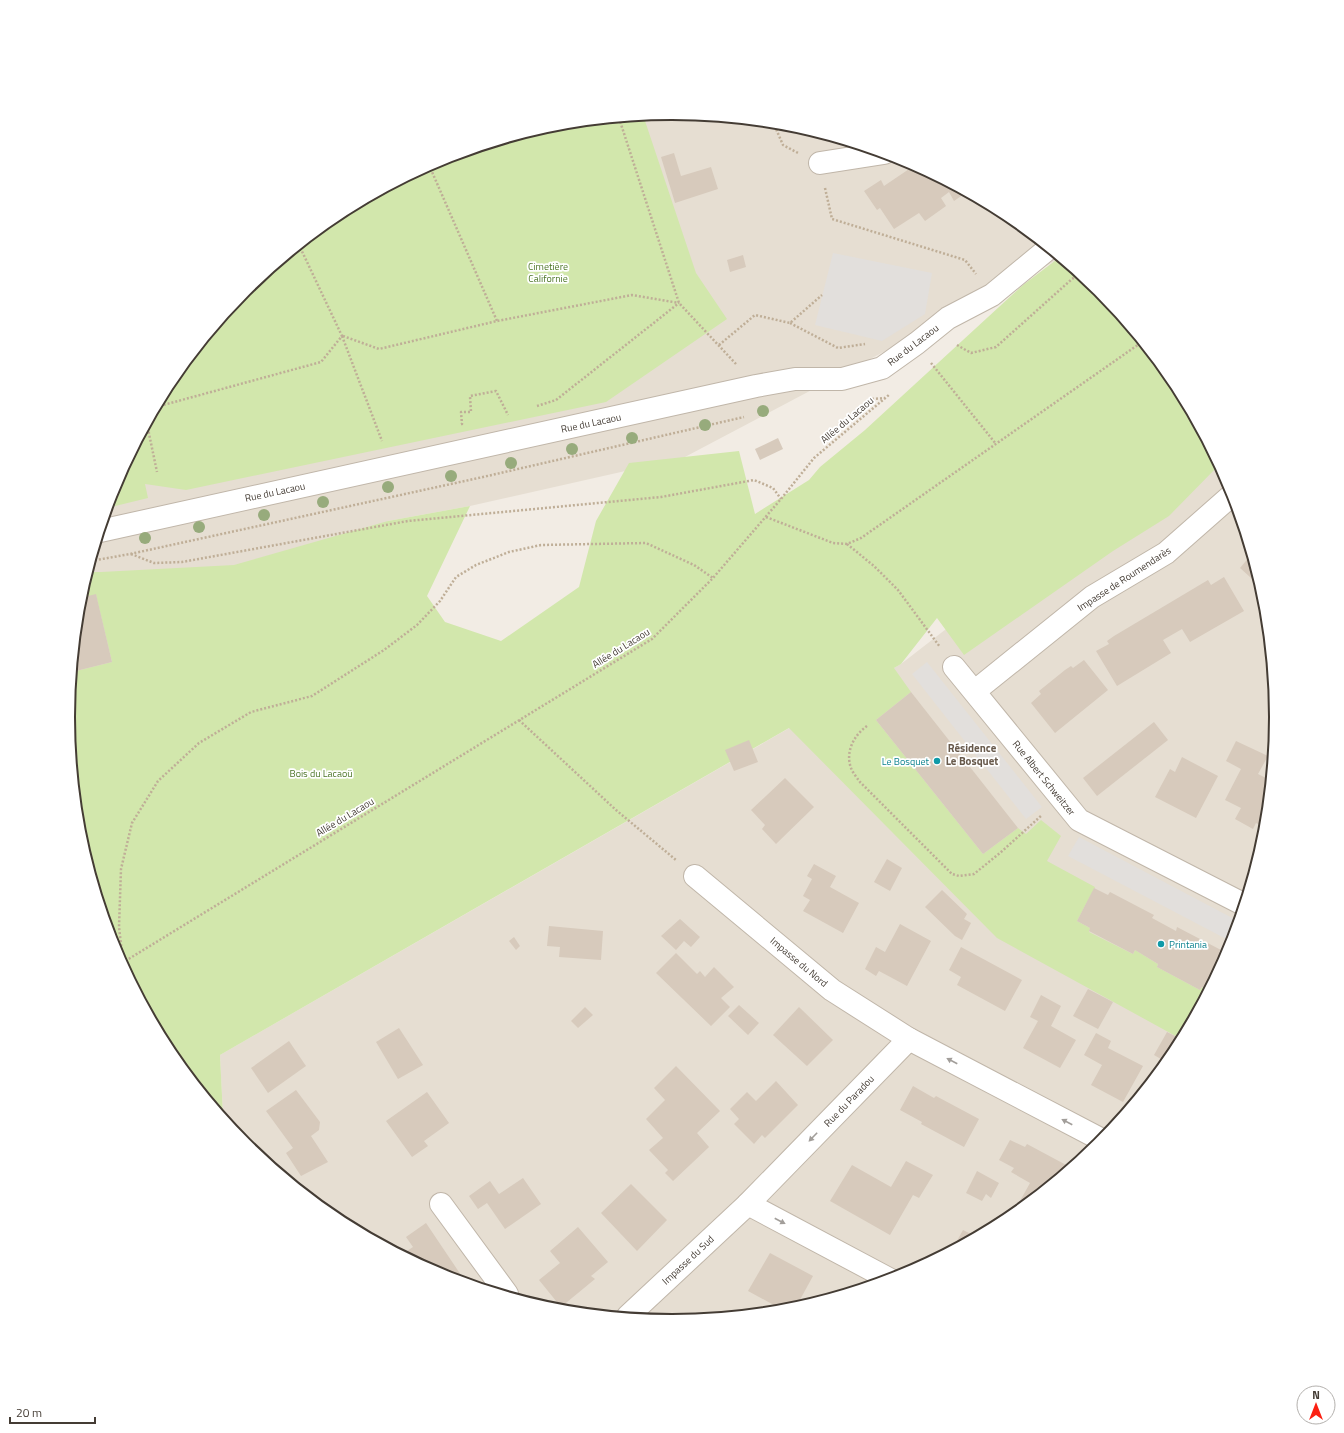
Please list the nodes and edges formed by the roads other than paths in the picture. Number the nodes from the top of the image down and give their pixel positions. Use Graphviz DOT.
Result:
graph roads {
  1 [pos="873,155"];
  2 [pos="820,163"];
  3 [pos="1045,251"];
  4 [pos="1228,499"];
  5 [pos="106,529"];
  6 [pos="954,667"];
  7 [pos="974,691"];
  8 [pos="695,876"];
  9 [pos="1239,902"];
  10 [pos="909,1039"];
  11 [pos="1096,1137"];
  12 [pos="441,1204"];
  13 [pos="748,1204"];
  14 [pos="882,1275"];
  15 [pos="503,1289"];
  16 [pos="632,1312"];
  1 -- 2 [label="street"];
  3 -- 5 [label="street, Rue du Lacaou"];
  4 -- 7 [label="street, Impasse de Roumendarès"];
  6 -- 7 [label="street, Rue Albert Schweitzer"];
  7 -- 9 [label="street, Rue Albert Schweitzer"];
  8 -- 10 [label="street, Impasse du Nord"];
  11 -- 10 [label="street, one-way"];
  10 -- 13 [label="street, Rue du Paradou, one-way"];
  12 -- 15 [label="street"];
  13 -- 14 [label="street, one-way"];
  13 -- 16 [label="street, Impasse du Sud"];
}
